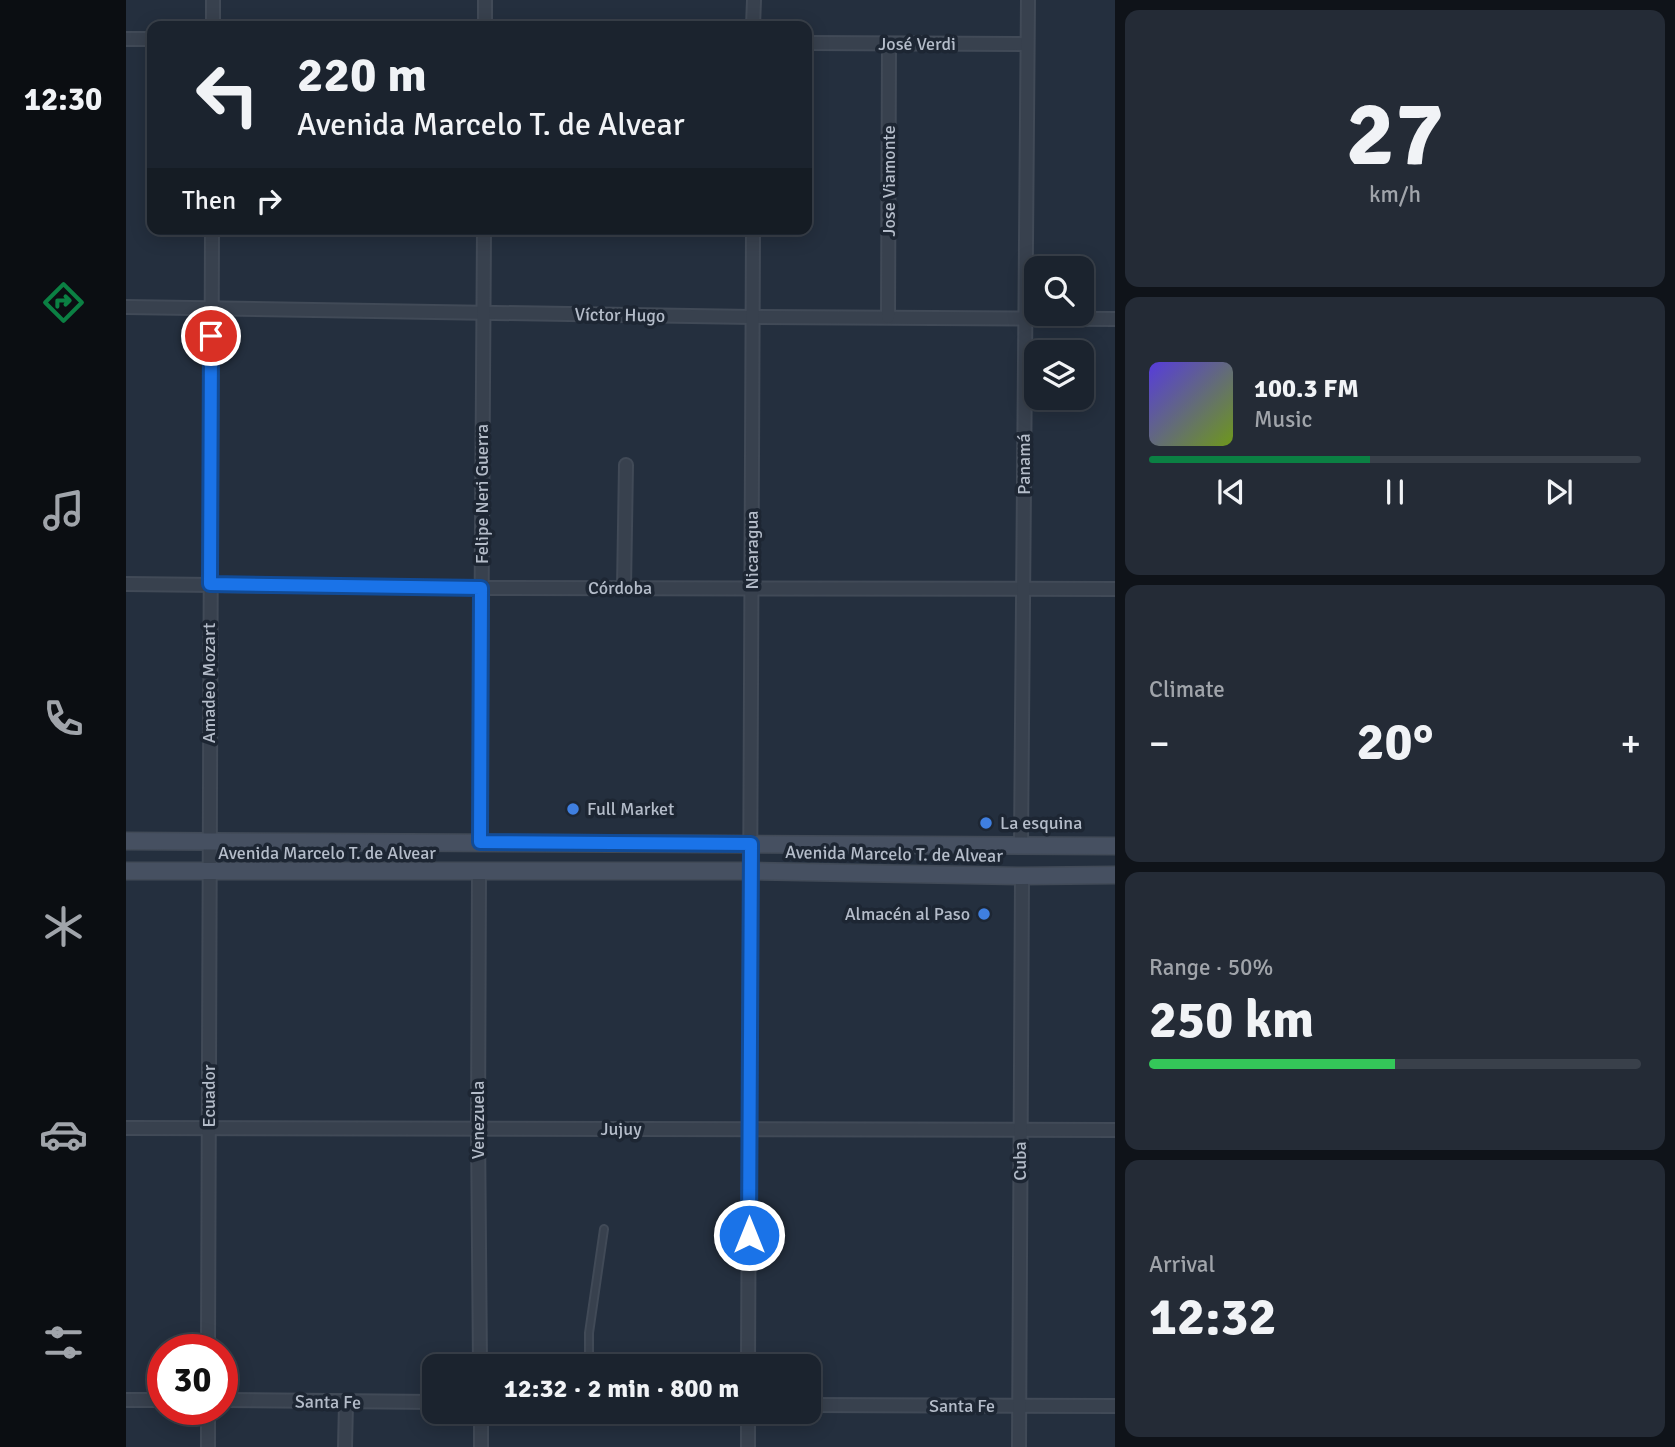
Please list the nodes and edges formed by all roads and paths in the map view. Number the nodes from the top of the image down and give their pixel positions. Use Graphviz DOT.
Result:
graph roads {
  1 [pos="213,0"];
  2 [pos="485,0"];
  3 [pos="754,0"];
  4 [pos="1028,0"];
  5 [pos="213,21"];
  6 [pos="485,21"];
  7 [pos="754,21"];
  8 [pos="126,39"];
  9 [pos="147,39"];
  10 [pos="812,43"];
  11 [pos="890,44"];
  12 [pos="1027,44"];
  13 [pos="212,235"];
  14 [pos="484,235"];
  15 [pos="753,235"];
  16 [pos="1025,256"];
  17 [pos="126,307"];
  18 [pos="211,309"];
  19 [pos="483,312"];
  20 [pos="752,317"];
  21 [pos="888,317"];
  22 [pos="1024,318"];
  23 [pos="1094,319"];
  24 [pos="1115,319"];
  25 [pos="1025,326"];
  26 [pos="626,465"];
  27 [pos="126,584"];
  28 [pos="210,584"];
  29 [pos="481,588"];
  30 [pos="624,588"];
  31 [pos="751,588"];
  32 [pos="1023,589"];
  33 [pos="1115,589"];
  34 [pos="126,841"];
  35 [pos="208,842"];
  36 [pos="480,842"];
  37 [pos="751,844"];
  38 [pos="1021,845"];
  39 [pos="1115,846"];
  40 [pos="126,871"];
  41 [pos="751,871"];
  42 [pos="208,872"];
  43 [pos="479,872"];
  44 [pos="1115,875"];
  45 [pos="1022,876"];
  46 [pos="126,1128"];
  47 [pos="210,1128"];
  48 [pos="478,1128"];
  49 [pos="749,1129"];
  50 [pos="1020,1130"];
  51 [pos="1115,1130"];
  52 [pos="604,1229"];
  53 [pos="208,1334"];
  54 [pos="480,1354"];
  55 [pos="589,1354"];
  56 [pos="748,1354"];
  57 [pos="126,1399"];
  58 [pos="147,1399"];
  59 [pos="238,1400"];
  60 [pos="422,1402"];
  61 [pos="346,1403"];
  62 [pos="821,1405"];
  63 [pos="1019,1406"];
  64 [pos="1115,1406"];
  65 [pos="481,1424"];
  66 [pos="748,1424"];
  67 [pos="208,1425"];
  68 [pos="208,1447"];
  69 [pos="345,1447"];
  70 [pos="481,1447"];
  71 [pos="748,1447"];
  72 [pos="1019,1447"];
  1 -- 5 [label="street"];
  2 -- 6 [label="street"];
  3 -- 7 [label="street"];
  4 -- 12 [label="street, Panamá"];
  8 -- 9 [label="street"];
  10 -- 11 [label="street, José Verdi"];
  11 -- 12 [label="street, José Verdi"];
  11 -- 21 [label="street, Jose Viamonte"];
  12 -- 16 [label="street, Panamá"];
  13 -- 18 [label="street, Amadeo Mozart"];
  14 -- 19 [label="street, Felipe Neri Guerra"];
  15 -- 20 [label="street, Nicaragua"];
  17 -- 18 [label="street, Víctor Hugo"];
  18 -- 19 [label="street, Víctor Hugo"];
  18 -- 28 [label="street, Amadeo Mozart"];
  19 -- 20 [label="street, Víctor Hugo"];
  19 -- 29 [label="street, Felipe Neri Guerra"];
  20 -- 21 [label="street, Víctor Hugo"];
  20 -- 31 [label="street, Nicaragua"];
  21 -- 22 [label="street, Víctor Hugo"];
  23 -- 24 [label="street, Víctor Hugo"];
  25 -- 32 [label="street, Panamá"];
  26 -- 30 [label="street"];
  27 -- 28 [label="street, Córdoba"];
  28 -- 29 [label="street, Córdoba"];
  28 -- 35 [label="street, Amadeo Mozart"];
  29 -- 30 [label="street, Córdoba"];
  29 -- 36 [label="street, Felipe Neri Guerra"];
  30 -- 31 [label="street, Córdoba"];
  31 -- 32 [label="street, Córdoba"];
  31 -- 37 [label="street, Nicaragua"];
  32 -- 33 [label="street, Córdoba"];
  32 -- 38 [label="street, Panamá"];
  34 -- 35 [label="main road, Avenida Marcelo T. de Alvear"];
  35 -- 36 [label="main road, Avenida Marcelo T. de Alvear"];
  35 -- 42 [label="street, Ecuador"];
  36 -- 37 [label="main road, Avenida Marcelo T. de Alvear"];
  37 -- 38 [label="main road, Avenida Marcelo T. de Alvear"];
  37 -- 41 [label="street, Nicaragua"];
  38 -- 39 [label="main road, Avenida Marcelo T. de Alvear"];
  40 -- 42 [label="main road, Avenida Marcelo T. de Alvear"];
  41 -- 43 [label="main road, Avenida Marcelo T. de Alvear"];
  41 -- 45 [label="main road, Avenida Marcelo T. de Alvear"];
  41 -- 49 [label="street, Nicaragua"];
  42 -- 43 [label="main road, Avenida Marcelo T. de Alvear"];
  42 -- 47 [label="street, Ecuador"];
  43 -- 48 [label="street, Venezuela"];
  44 -- 45 [label="main road, Avenida Marcelo T. de Alvear"];
  45 -- 50 [label="street, Cuba"];
  46 -- 47 [label="street, Jujuy"];
  47 -- 48 [label="street, Jujuy"];
  47 -- 53 [label="street, Ecuador"];
  48 -- 49 [label="street, Jujuy"];
  48 -- 54 [label="street, Venezuela"];
  49 -- 50 [label="street, Jujuy"];
  49 -- 56 [label="street, Nicaragua"];
  50 -- 51 [label="street, Jujuy"];
  50 -- 63 [label="street, Cuba"];
  52 -- 55 [label="lane"];
  57 -- 58 [label="street"];
  59 -- 61 [label="street, Santa Fe"];
  60 -- 61 [label="street, Santa Fe"];
  61 -- 69 [label="street"];
  62 -- 63 [label="street, Santa Fe"];
  63 -- 64 [label="street, Santa Fe"];
  63 -- 72 [label="street, Cuba"];
  65 -- 70 [label="street"];
  66 -- 71 [label="street"];
  67 -- 68 [label="street"];
}
